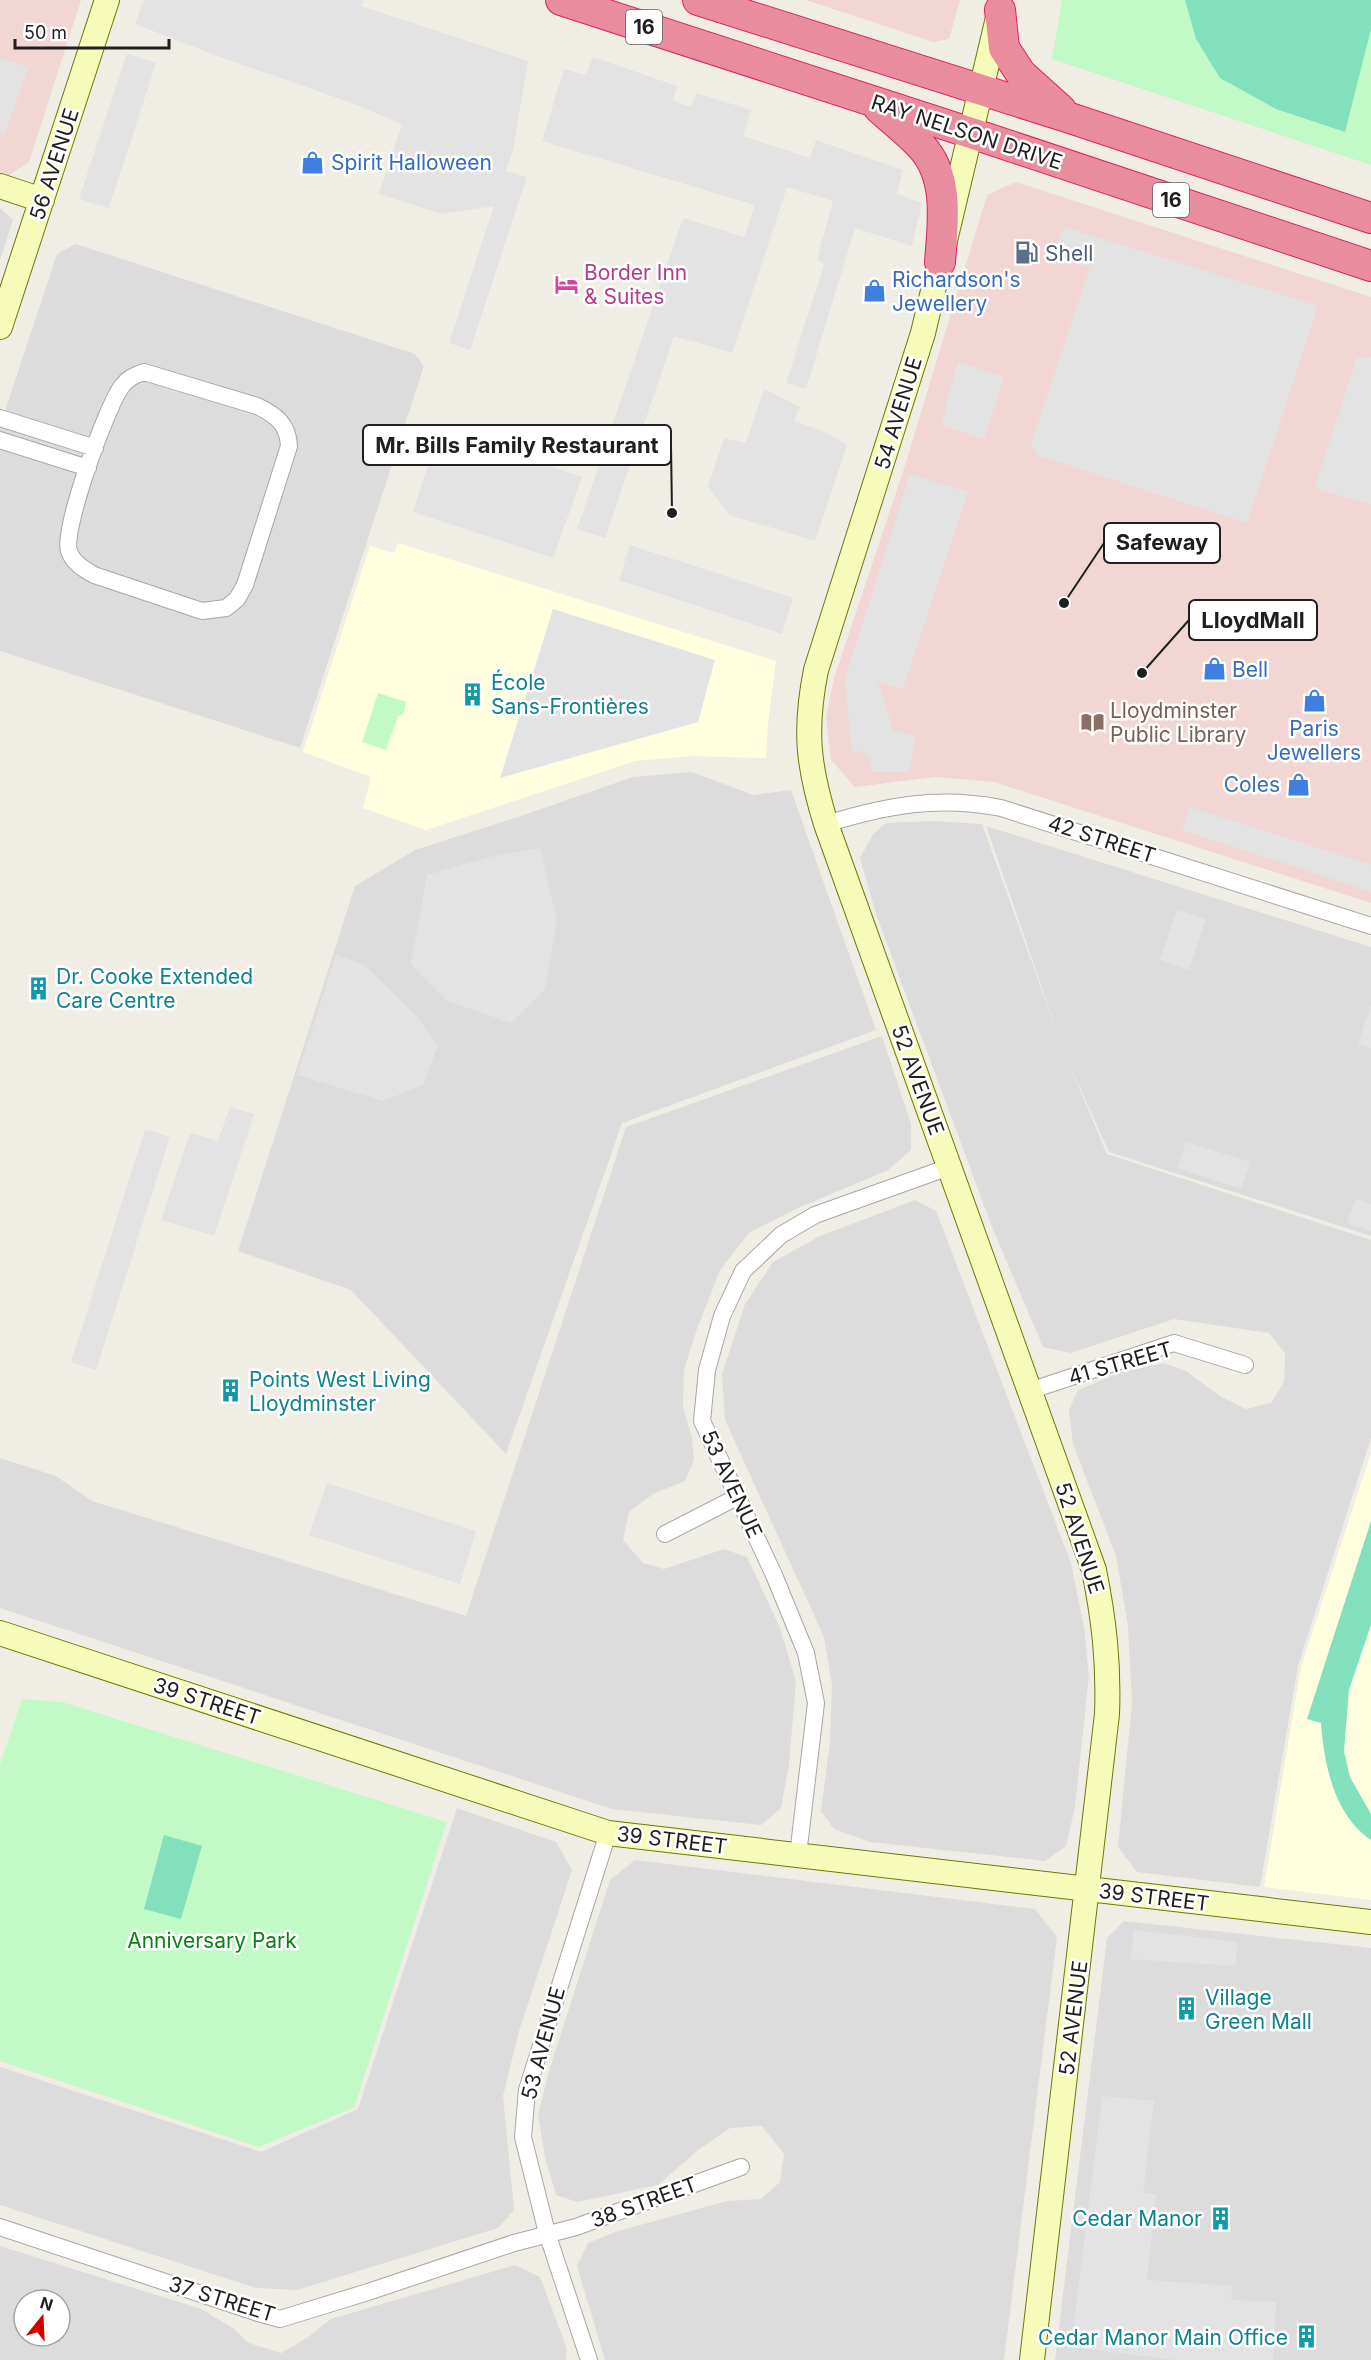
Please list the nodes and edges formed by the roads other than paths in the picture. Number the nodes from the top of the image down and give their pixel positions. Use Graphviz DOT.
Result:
graph roads {
  1 [pos="107,0"];
  2 [pos="561,0"];
  3 [pos="698,0"];
  4 [pos="1001,5"];
  5 [pos="981,90"];
  6 [pos="870,100"];
  7 [pos="1070,118"];
  8 [pos="971,133"];
  9 [pos="0,186"];
  10 [pos="42,200"];
  11 [pos="1371,218"];
  12 [pos="940,262"];
  13 [pos="1371,266"];
  14 [pos="0,327"];
  15 [pos="0,418"];
  16 [pos="0,440"];
  17 [pos="95,448"];
  18 [pos="88,468"];
  19 [pos="826,824"];
  20 [pos="1371,926"];
  21 [pos="949,1167"];
  22 [pos="1245,1365"];
  23 [pos="1029,1391"];
  24 [pos="737,1497"];
  25 [pos="665,1534"];
  26 [pos="0,1634"];
  27 [pos="608,1833"];
  28 [pos="798,1855"];
  29 [pos="1088,1889"];
  30 [pos="1371,1922"];
  31 [pos="741,2167"];
  32 [pos="0,2227"];
  33 [pos="546,2233"];
  34 [pos="589,2360"];
  35 [pos="1032,2360"];
  1 -- 10 [label="street, 56 AVENUE"];
  2 -- 6 [label="highway, RAY NELSON DRIVE / 16"];
  3 -- 5 [label="highway, RAY NELSON DRIVE"];
  4 -- 5 [label="street, 54 AVENUE"];
  4 -- 7 [label="highway"];
  5 -- 7 [label="highway, RAY NELSON DRIVE"];
  5 -- 8 [label="street, 54 AVENUE"];
  6 -- 8 [label="highway, RAY NELSON DRIVE / 16"];
  6 -- 12 [label="highway"];
  7 -- 11 [label="highway, RAY NELSON DRIVE / 16"];
  8 -- 12 [label="street, 54 AVENUE"];
  8 -- 13 [label="highway, RAY NELSON DRIVE / 16"];
  9 -- 10 [label="street"];
  10 -- 14 [label="street, 56 AVENUE"];
  12 -- 19 [label="street, 54 AVENUE"];
  15 -- 17 [label="street"];
  16 -- 18 [label="street"];
  17 -- 18 [label="street"];
  17 -- 18 [label="street"];
  19 -- 20 [label="street, 42 STREET"];
  19 -- 21 [label="street, 52 AVENUE"];
  21 -- 23 [label="street, 52 AVENUE"];
  21 -- 24 [label="street, 53 AVENUE"];
  22 -- 23 [label="street, 41 STREET"];
  23 -- 29 [label="street, 52 AVENUE"];
  24 -- 25 [label="street"];
  24 -- 28 [label="street, 53 AVENUE"];
  26 -- 27 [label="street, 39 STREET"];
  27 -- 28 [label="street, 39 STREET"];
  27 -- 33 [label="street, 53 AVENUE"];
  28 -- 29 [label="street, 39 STREET"];
  29 -- 30 [label="street, 39 STREET"];
  29 -- 35 [label="street, 52 AVENUE"];
  31 -- 33 [label="street, 38 STREET"];
  32 -- 33 [label="street, 37 STREET"];
  33 -- 34 [label="street, 53 AVENUE"];
}
